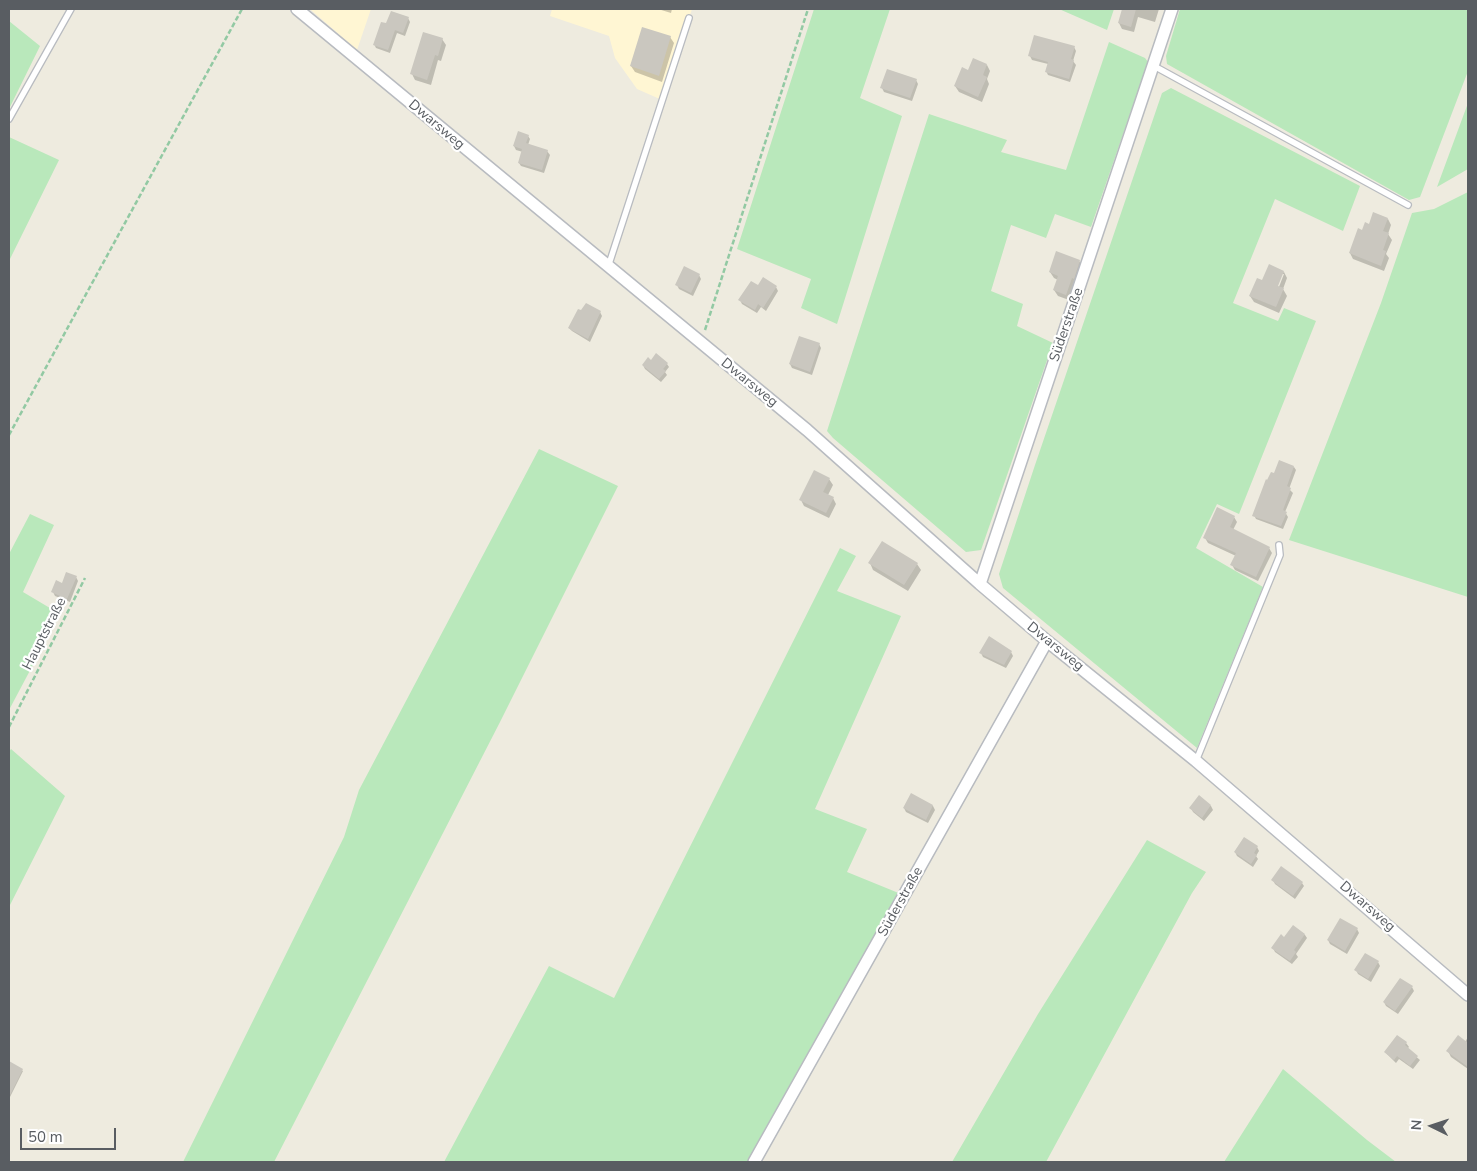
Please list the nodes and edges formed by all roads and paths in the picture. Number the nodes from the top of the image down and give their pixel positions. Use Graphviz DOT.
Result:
graph roads {
  1 [pos="71,9"];
  2 [pos="242,9"];
  3 [pos="297,9"];
  4 [pos="808,9"];
  5 [pos="1172,9"];
  6 [pos="689,18"];
  7 [pos="1154,66"];
  8 [pos="9,119"];
  9 [pos="1408,205"];
  10 [pos="608,267"];
  11 [pos="701,344"];
  12 [pos="9,436"];
  13 [pos="1279,546"];
  14 [pos="85,578"];
  15 [pos="980,584"];
  16 [pos="1047,641"];
  17 [pos="9,727"];
  18 [pos="1196,761"];
  19 [pos="1468,995"];
  20 [pos="754,1162"];
  1 -- 8 [label="lane"];
  2 -- 12 [label="path"];
  3 -- 10 [label="street, Dwarsweg"];
  4 -- 11 [label="path"];
  5 -- 7 [label="street, Süderstraße"];
  6 -- 10 [label="lane"];
  7 -- 9 [label="lane"];
  7 -- 15 [label="street, Süderstraße"];
  10 -- 11 [label="street, Dwarsweg"];
  11 -- 15 [label="street, Dwarsweg"];
  13 -- 18 [label="lane"];
  14 -- 17 [label="path, Hauptstraße"];
  15 -- 16 [label="street, Dwarsweg"];
  16 -- 18 [label="street, Dwarsweg"];
  16 -- 20 [label="street, Süderstraße"];
  18 -- 19 [label="street, Dwarsweg"];
}
